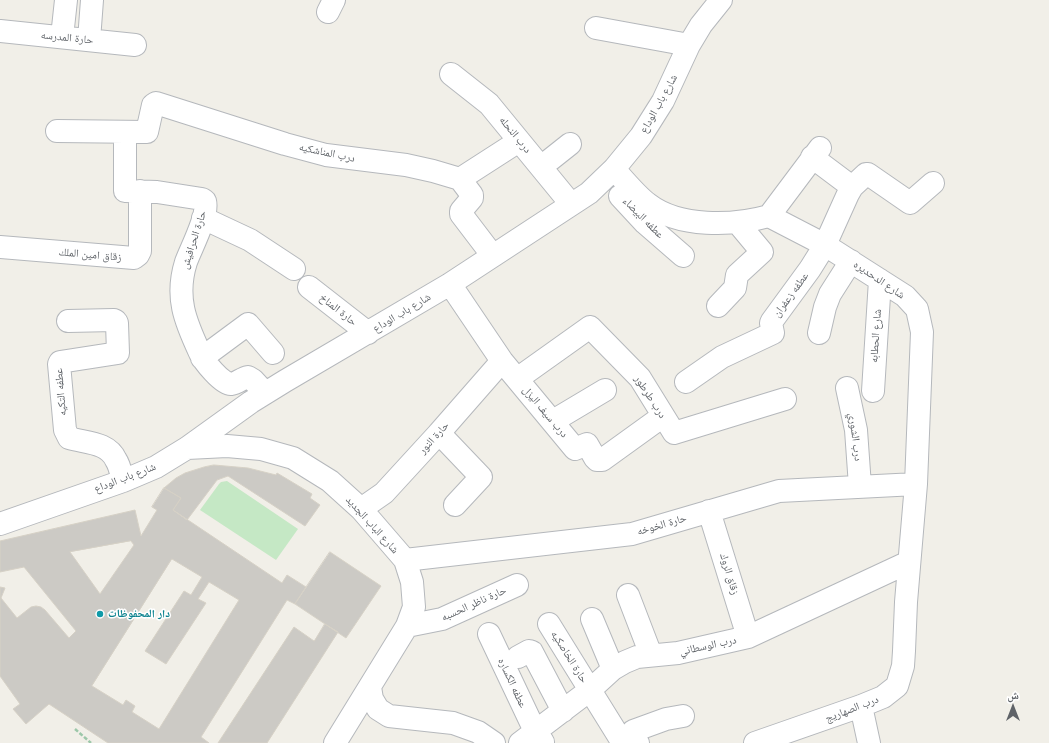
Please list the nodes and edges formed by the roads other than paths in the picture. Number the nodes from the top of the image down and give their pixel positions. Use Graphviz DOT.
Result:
graph roads {
  1 [pos="66,0"];
  2 [pos="92,0"];
  3 [pos="720,0"];
  4 [pos="596,28"];
  5 [pos="0,31"];
  6 [pos="62,37"];
  7 [pos="89,40"];
  8 [pos="135,45"];
  9 [pos="689,45"];
  10 [pos="451,74"];
  11 [pos="57,131"];
  12 [pos="125,132"];
  13 [pos="519,141"];
  14 [pos="570,144"];
  15 [pos="541,167"];
  16 [pos="609,174"];
  17 [pos="460,179"];
  18 [pos="860,180"];
  19 [pos="933,183"];
  20 [pos="140,191"];
  21 [pos="571,204"];
  22 [pos="769,216"];
  23 [pos="202,218"];
  24 [pos="737,222"];
  25 [pos="825,245"];
  26 [pos="0,247"];
  27 [pos="493,256"];
  28 [pos="683,256"];
  29 [pos="851,261"];
  30 [pos="294,269"];
  31 [pos="880,280"];
  32 [pos="450,284"];
  33 [pos="308,287"];
  34 [pos="718,306"];
  35 [pos="68,321"];
  36 [pos="368,333"];
  37 [pos="819,333"];
  38 [pos="273,353"];
  39 [pos="202,358"];
  40 [pos="502,361"];
  41 [pos="517,379"];
  42 [pos="686,382"];
  43 [pos="847,388"];
  44 [pos="605,390"];
  45 [pos="873,391"];
  46 [pos="265,394"];
  47 [pos="785,399"];
  48 [pos="663,416"];
  49 [pos="553,421"];
  50 [pos="439,433"];
  51 [pos="187,448"];
  52 [pos="123,481"];
  53 [pos="916,484"];
  54 [pos="860,486"];
  55 [pos="456,505"];
  56 [pos="361,509"];
  57 [pos="710,511"];
  58 [pos="0,524"];
  59 [pos="405,560"];
  60 [pos="909,562"];
  61 [pos="517,585"];
  62 [pos="628,595"];
  63 [pos="592,619"];
  64 [pos="549,624"];
  65 [pos="407,626"];
  66 [pos="489,634"];
  67 [pos="748,637"];
  68 [pos="651,655"];
  69 [pos="518,657"];
  70 [pos="613,669"];
  71 [pos="370,687"];
  72 [pos="590,690"];
  73 [pos="861,706"];
  74 [pos="563,711"];
  75 [pos="683,716"];
  76 [pos="533,739"];
  77 [pos="636,740"];
  78 [pos="335,743"];
  79 [pos="494,743"];
  80 [pos="755,743"];
  81 [pos="869,743"];
  1 -- 6 [label="street"];
  2 -- 7 [label="street"];
  3 -- 9 [label="street, شارع باب الوداع"];
  4 -- 9 [label="street"];
  5 -- 6 [label="street, حارة المدرسه"];
  6 -- 7 [label="street, حارة المدرسه"];
  7 -- 8 [label="street, حارة المدرسه"];
  9 -- 16 [label="street, شارع باب الوداع"];
  10 -- 13 [label="street, درب النحله"];
  11 -- 12 [label="street"];
  12 -- 17 [label="street, درب المناشكيه"];
  12 -- 20 [label="street, حارة الحرافيش"];
  13 -- 15 [label="street, درب النحله"];
  13 -- 17 [label="street"];
  14 -- 15 [label="street"];
  15 -- 21 [label="street, درب النحله"];
  16 -- 21 [label="street, شارع باب الوداع"];
  16 -- 24 [label="street"];
  16 -- 28 [label="street, عطفه البيضاء"];
  17 -- 27 [label="street"];
  18 -- 19 [label="street"];
  18 -- 22 [label="street"];
  18 -- 25 [label="street, عطفه زعفران"];
  20 -- 23 [label="street, حارة الحرافيش"];
  20 -- 26 [label="street, زقاق امين الملك"];
  21 -- 27 [label="street, شارع باب الوداع"];
  22 -- 24 [label="street"];
  22 -- 25 [label="street, شارع الدحديره"];
  23 -- 30 [label="street"];
  23 -- 39 [label="street, حارة الحرافيش"];
  24 -- 34 [label="street"];
  25 -- 29 [label="street, شارع الدحديره"];
  25 -- 42 [label="street, عطفه زعفران"];
  27 -- 32 [label="street, شارع باب الوداع"];
  29 -- 31 [label="street, شارع الدحديره"];
  29 -- 37 [label="street"];
  31 -- 45 [label="street, شارع الحطابه"];
  31 -- 53 [label="street, شارع الدحديره"];
  32 -- 36 [label="street, شارع باب الوداع"];
  32 -- 40 [label="street, درب سيف اليزل"];
  33 -- 36 [label="street, حارة المناخ"];
  35 -- 52 [label="street, عطفه التكيه"];
  36 -- 46 [label="street, شارع باب الوداع"];
  38 -- 39 [label="street"];
  39 -- 46 [label="street, حارة الحرافيش"];
  40 -- 41 [label="street, درب سيف اليزل"];
  40 -- 50 [label="street, حارة النور"];
  41 -- 48 [label="street, درب طرطور"];
  41 -- 49 [label="street, درب سيف اليزل"];
  43 -- 54 [label="street, درب الشوري"];
  44 -- 49 [label="street"];
  46 -- 51 [label="street, شارع باب الوداع"];
  47 -- 48 [label="street, درب طرطور"];
  48 -- 49 [label="street, درب سيف اليزل"];
  50 -- 55 [label="street"];
  50 -- 56 [label="street, حارة النور"];
  51 -- 52 [label="street, شارع باب الوداع"];
  51 -- 56 [label="street, شارع الباب الجديد"];
  52 -- 58 [label="street, شارع باب الوداع"];
  53 -- 54 [label="street, حارة الخوخه"];
  53 -- 60 [label="street, شارع الدحديره"];
  54 -- 57 [label="street, حارة الخوخه"];
  56 -- 59 [label="street, شارع الباب الجديد"];
  57 -- 59 [label="street, حارة الخوخه"];
  57 -- 67 [label="street, زقاق الروك"];
  59 -- 65 [label="street, شارع الباب الجديد"];
  60 -- 67 [label="street, درب الوسطاني"];
  60 -- 73 [label="street, درب الصهاريج"];
  61 -- 65 [label="street, حارة ناظر الحسبه"];
  62 -- 68 [label="street"];
  63 -- 70 [label="street"];
  64 -- 72 [label="street, حارة الخاصكيه"];
  65 -- 71 [label="street, شارع الباب الجديد"];
  66 -- 76 [label="street, عطفه الكساره"];
  67 -- 68 [label="street, درب الوسطاني"];
  68 -- 70 [label="street, درب الوسطاني"];
  69 -- 74 [label="street"];
  70 -- 72 [label="street, درب الوسطاني"];
  71 -- 78 [label="street, شارع الباب الجديد"];
  71 -- 79 [label="street"];
  72 -- 74 [label="street, درب الوسطاني"];
  72 -- 77 [label="street"];
  73 -- 80 [label="street, درب الصهاريج"];
  73 -- 81 [label="street"];
  74 -- 76 [label="street, درب الوسطاني"];
  75 -- 77 [label="street"];
}
